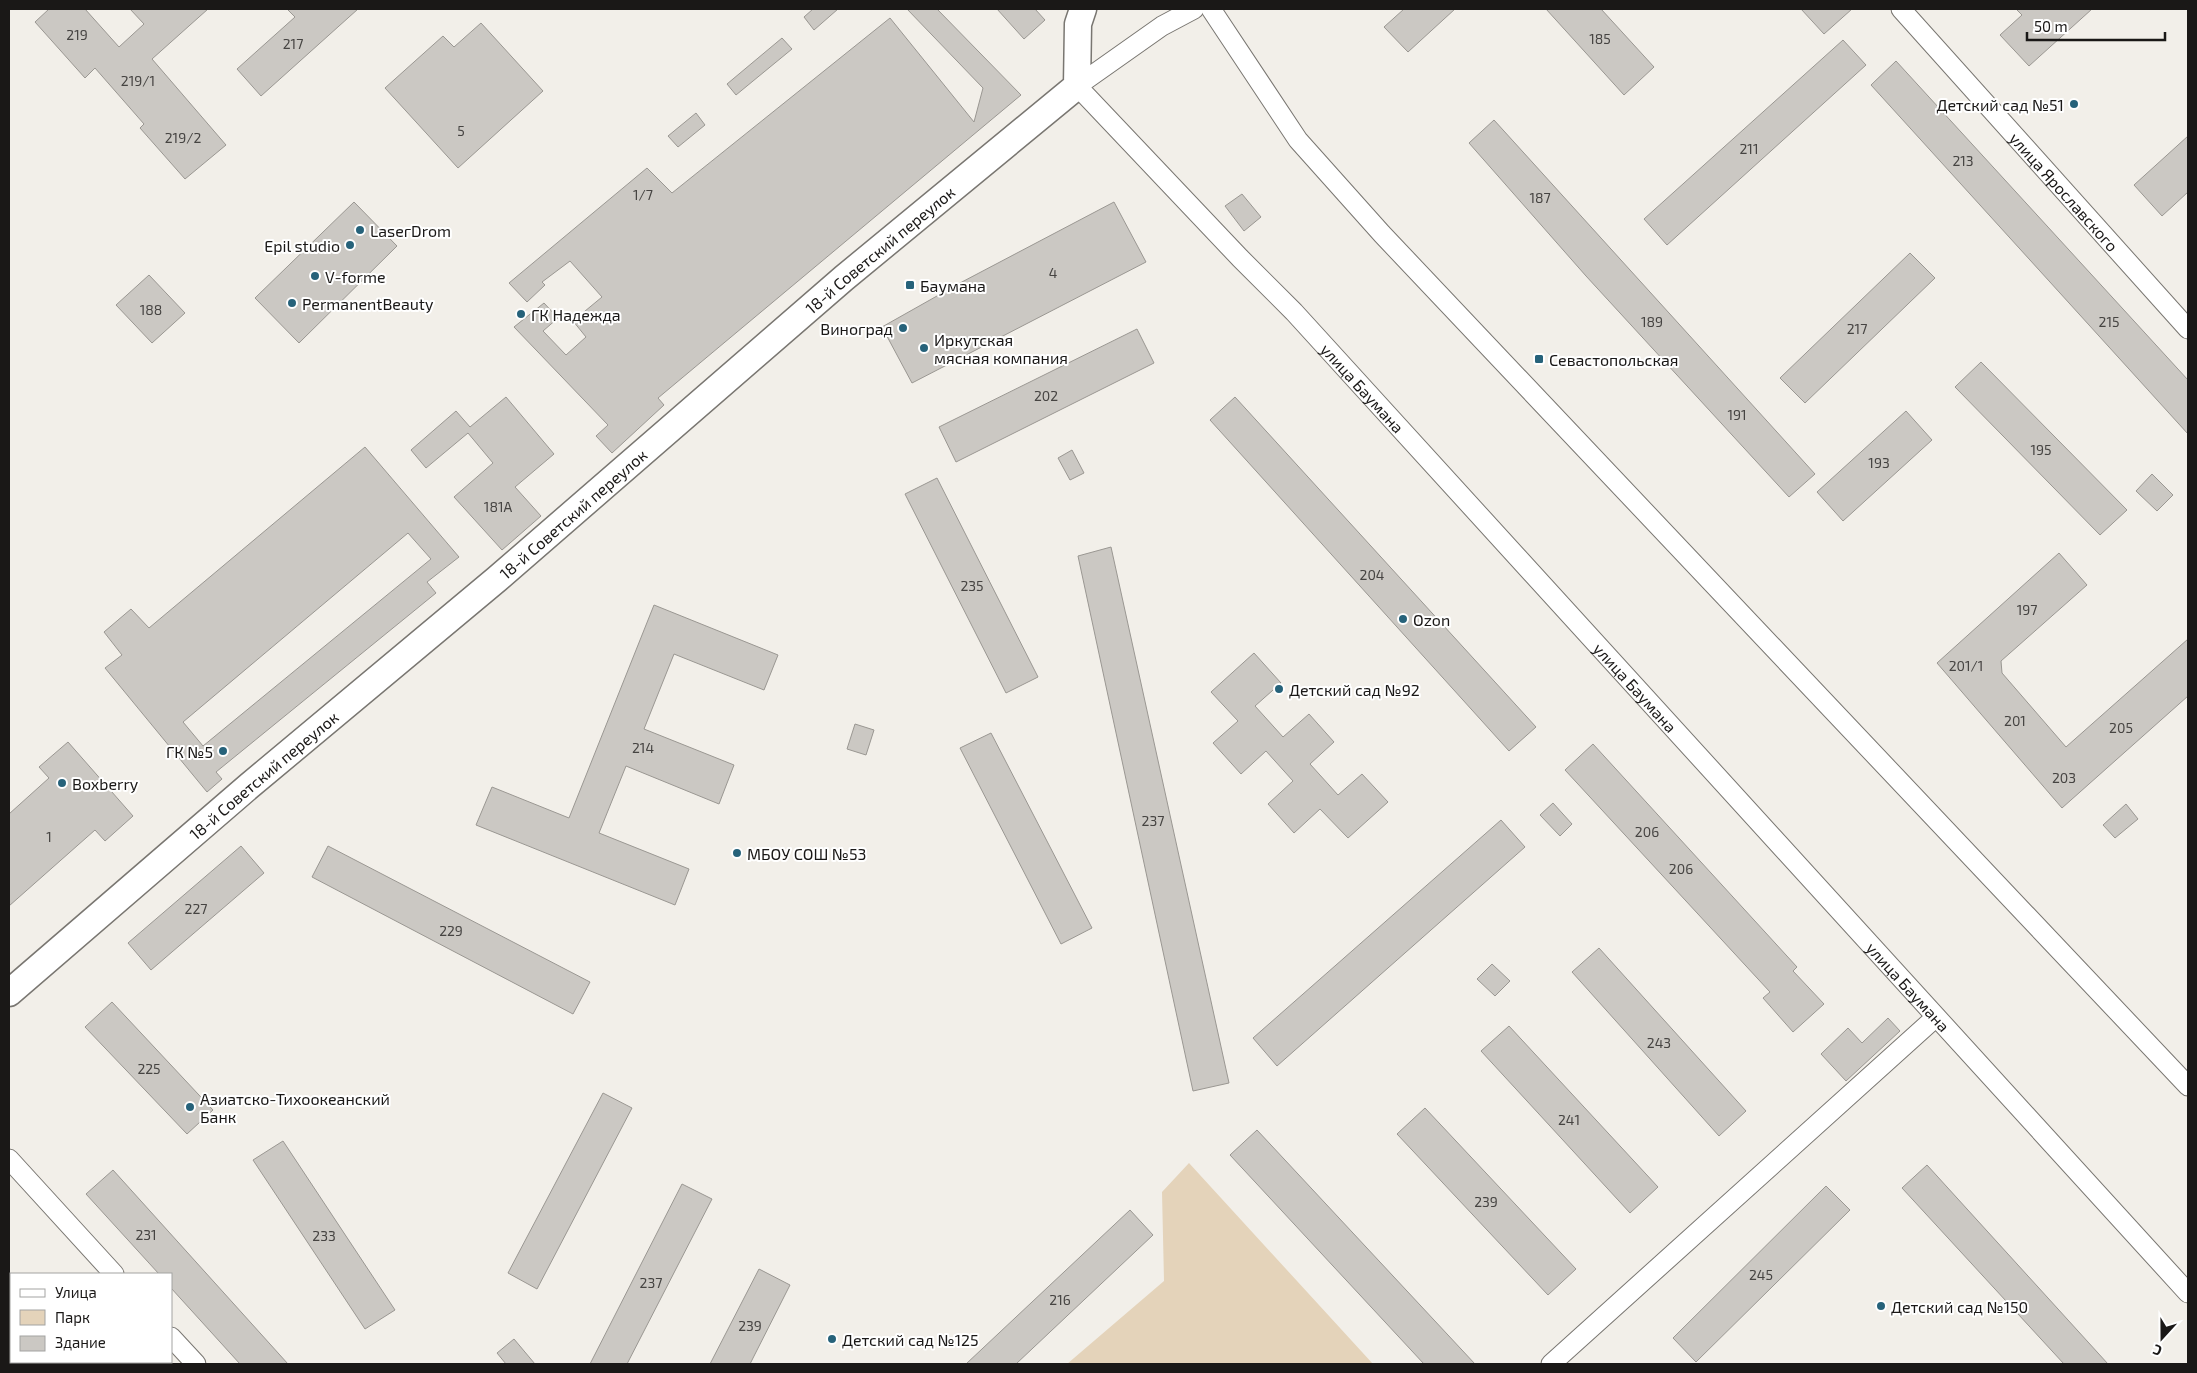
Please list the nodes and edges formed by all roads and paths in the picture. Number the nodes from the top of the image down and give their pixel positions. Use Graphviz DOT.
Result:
graph roads {
  1 [pos="1083,9"];
  2 [pos="1194,9"];
  3 [pos="1211,9"];
  4 [pos="1901,9"];
  5 [pos="1077,86"];
  6 [pos="2188,329"];
  7 [pos="9,993"];
  8 [pos="1936,1017"];
  9 [pos="2188,1086"];
  10 [pos="9,1159"];
  11 [pos="113,1273"];
  12 [pos="2188,1293"];
  13 [pos="172,1339"];
  14 [pos="196,1364"];
  15 [pos="1551,1364"];
  1 -- 5 [label="street"];
  2 -- 5 [label="street"];
  3 -- 9 [label="street"];
  4 -- 6 [label="street, улица Ярославского"];
  5 -- 7 [label="street, 18-й Советский переулок"];
  5 -- 8 [label="street, улица Баумана"];
  8 -- 12 [label="street, улица Баумана"];
  8 -- 15 [label="street"];
  10 -- 11 [label="street"];
  13 -- 14 [label="street"];
}
